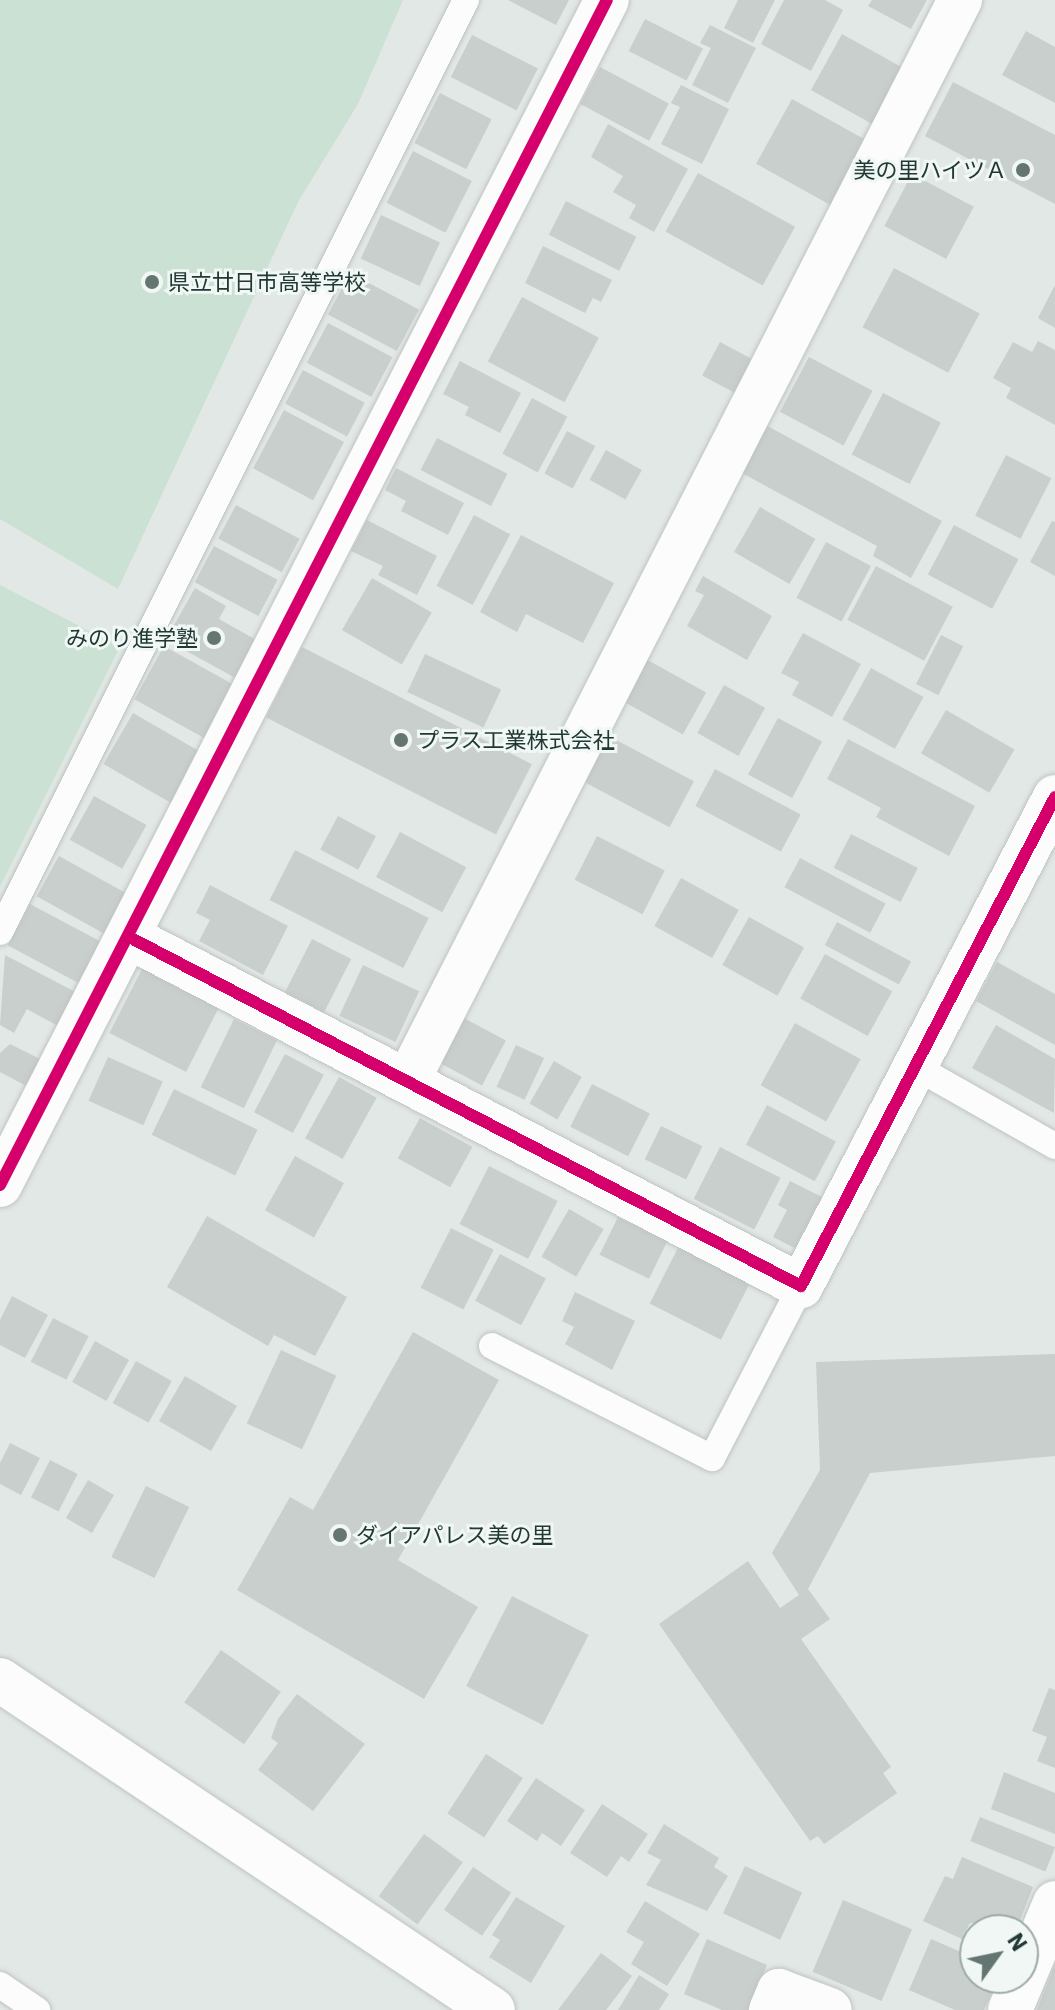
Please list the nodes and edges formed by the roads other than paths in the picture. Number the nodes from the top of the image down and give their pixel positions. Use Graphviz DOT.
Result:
graph roads {
  1 [pos="466,0"];
  2 [pos="607,0"];
  3 [pos="960,0"];
  4 [pos="1055,797"];
  5 [pos="0,932"];
  6 [pos="131,938"];
  7 [pos="916,1067"];
  8 [pos="409,1078"];
  9 [pos="16,1112"];
  10 [pos="1055,1146"];
  11 [pos="0,1185"];
  12 [pos="801,1286"];
  13 [pos="492,1346"];
  14 [pos="0,1680"];
  15 [pos="1055,1903"];
  16 [pos="0,1985"];
  17 [pos="37,2010"];
  18 [pos="493,2010"];
  19 [pos="771,2010"];
  20 [pos="830,2010"];
  21 [pos="1010,2010"];
  1 -- 5 [label="lane"];
  2 -- 6 [label="street"];
  3 -- 8 [label="street"];
  4 -- 7 [label="street"];
  6 -- 8 [label="street"];
  6 -- 9 [label="street"];
  7 -- 10 [label="lane"];
  7 -- 12 [label="street"];
  8 -- 12 [label="street"];
  9 -- 11 [label="street"];
  12 -- 13 [label="lane"];
  14 -- 18 [label="street"];
  15 -- 21 [label="street"];
  16 -- 17 [label="lane"];
  19 -- 20 [label="street"];
}
